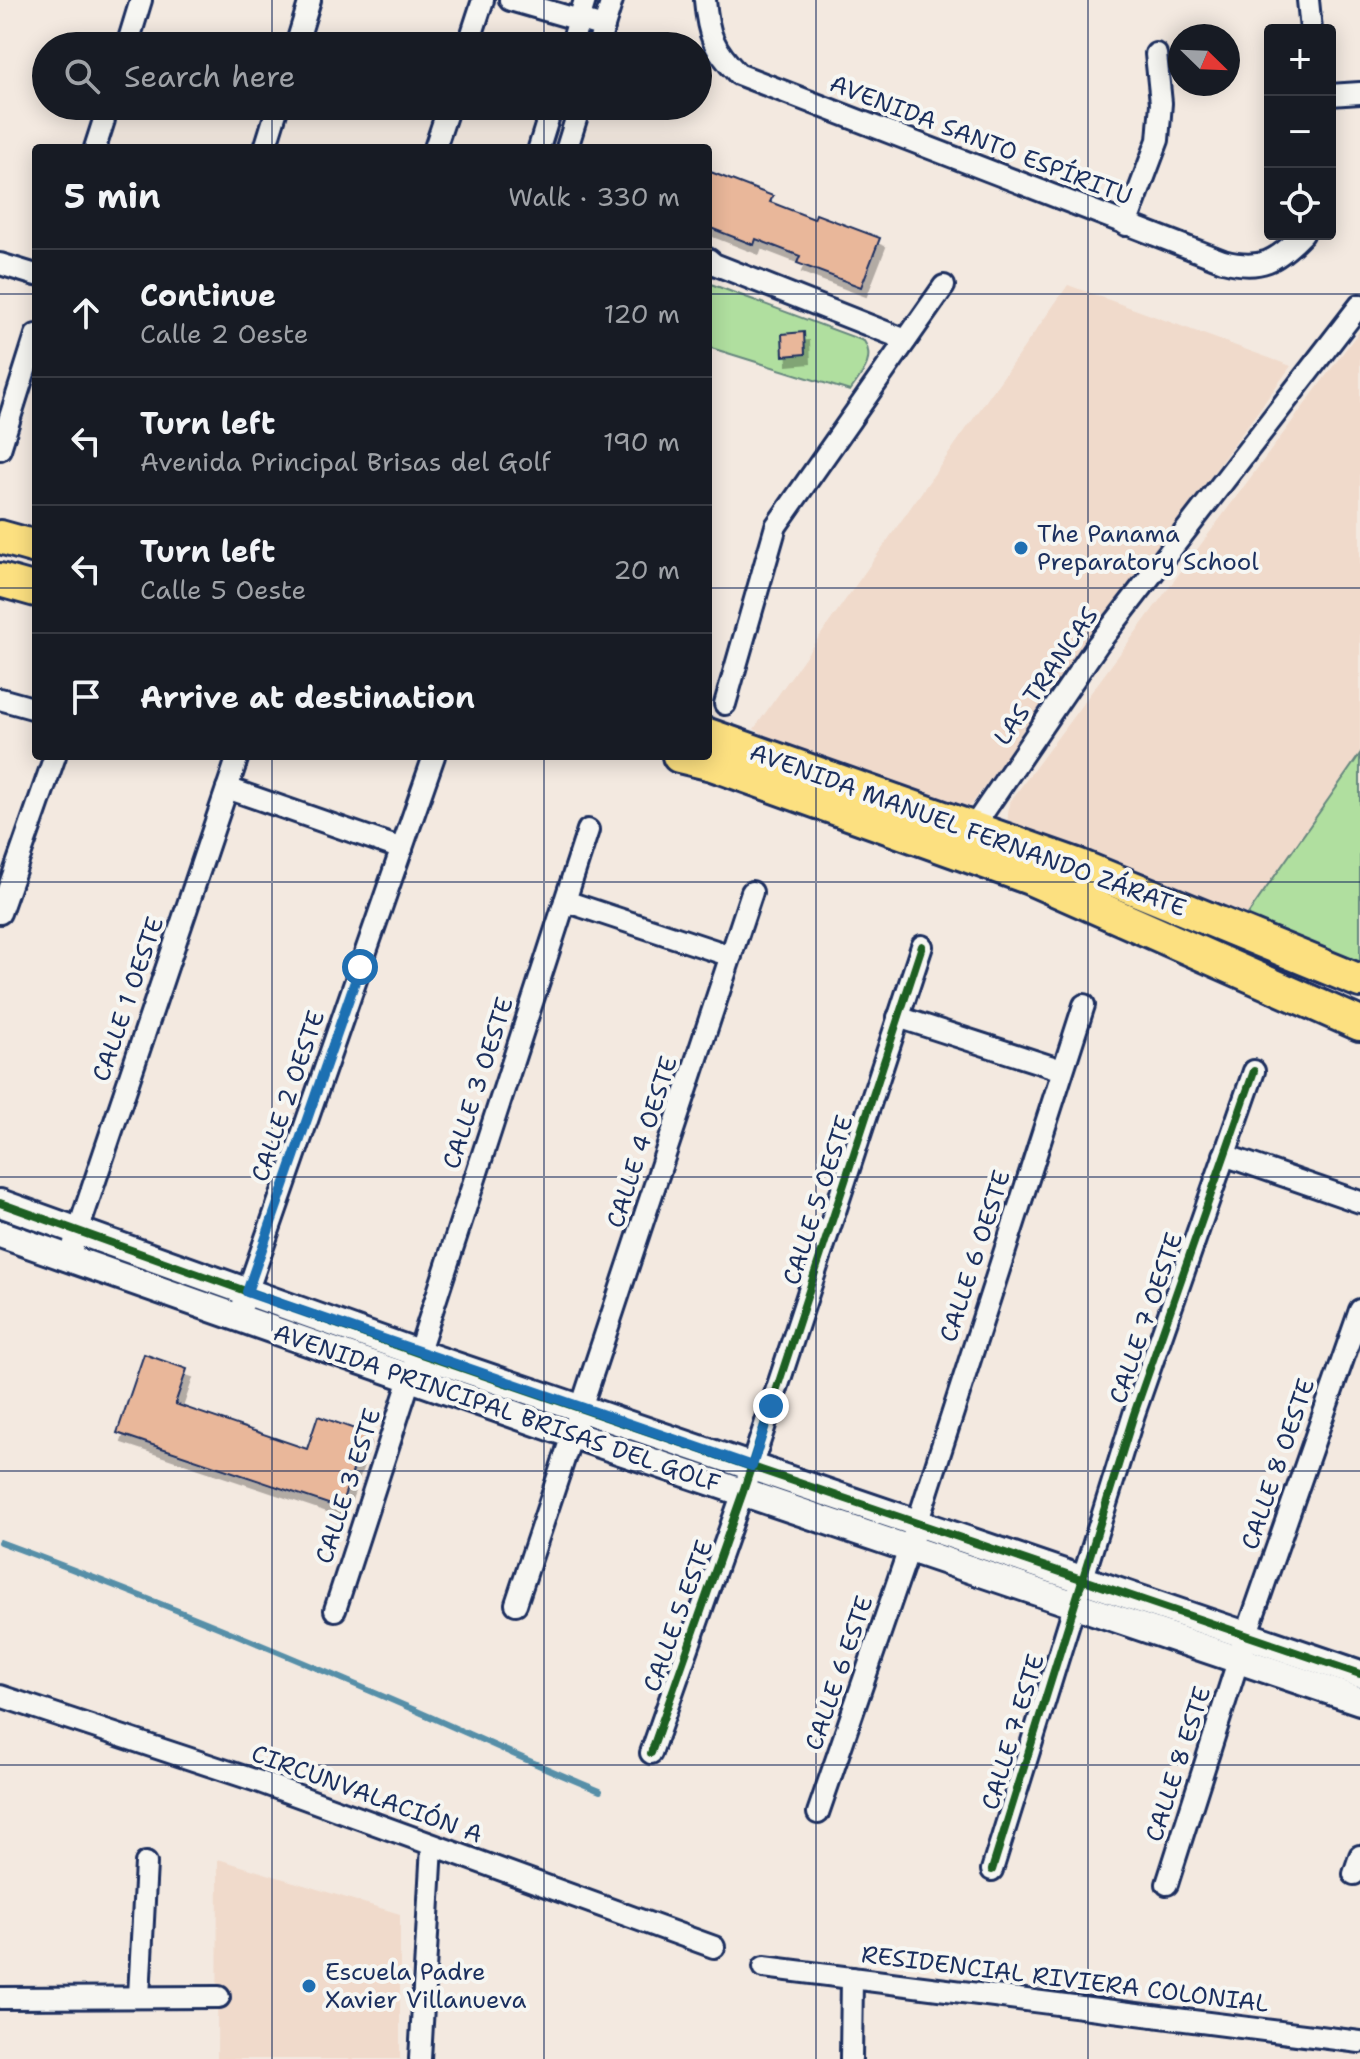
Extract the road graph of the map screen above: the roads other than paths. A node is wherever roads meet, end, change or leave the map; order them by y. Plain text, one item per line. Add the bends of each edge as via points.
1 (141, 0) edge
2 (310, 0) edge
3 (483, 0) edge
4 (510, 0) edge
5 (612, 0) edge
6 (705, 0) edge
7 (1308, 0) edge
8 (582, 10) edge
9 (1310, 24) edge
10 (131, 32) edge
11 (300, 32) edge
12 (473, 32) edge
13 (575, 32) edge
14 (598, 32) edge
15 (602, 32) edge
16 (708, 32) edge
17 (712, 40) edge
18 (1156, 54) dead end
19 (1360, 93) edge
20 (1336, 95) edge
21 (104, 120) dead end
22 (274, 120) edge
23 (444, 120) edge
24 (548, 120) edge
25 (576, 120) edge
26 (96, 144) edge
27 (266, 144) edge
28 (436, 144) edge
29 (540, 144) edge
30 (568, 144) edge
31 (1126, 225) junction
32 (1297, 240) edge
33 (0, 264) edge
34 (712, 264) edge
35 (32, 274) edge
36 (944, 286) dead end
37 (1360, 305) edge
38 (906, 340) junction
39 (32, 348) edge
40 (0, 449) edge
41 (0, 537) edge
42 (32, 546) edge
43 (0, 580) edge
44 (32, 589) edge
45 (0, 699) edge
46 (725, 704) dead end
47 (32, 708) edge
48 (712, 737) edge
49 (54, 760) edge
50 (237, 760) edge
51 (433, 760) edge
52 (696, 760) edge
53 (227, 788) junction
54 (588, 830) dead end
55 (968, 842) junction
56 (402, 849) junction
57 (752, 892) dead end
58 (565, 901) junction
59 (1, 906) edge
60 (922, 946) dead end
61 (731, 956) junction
62 (1360, 981) edge
63 (1084, 1005) dead end
64 (898, 1017) junction
65 (1360, 1024) edge
66 (1062, 1070) junction
67 (1254, 1071) dead end
68 (1224, 1155) junction
69 (1360, 1202) edge
70 (0, 1203) edge
71 (77, 1232) junction
72 (0, 1234) edge
73 (69, 1258) junction
74 (247, 1292) junction
75 (1360, 1310) edge
76 (238, 1318) junction
77 (418, 1353) junction
78 (411, 1379) junction
79 (581, 1408) junction
80 (573, 1435) junction
81 (752, 1466) junction
82 (743, 1492) junction
83 (917, 1524) junction
84 (909, 1549) junction
85 (1081, 1580) junction
86 (516, 1604) dead end
87 (1073, 1606) junction
88 (335, 1610) dead end
89 (1246, 1636) junction
90 (1238, 1661) junction
91 (1360, 1674) edge
92 (0, 1696) edge
93 (1360, 1701) edge
94 (651, 1753) dead end
95 (818, 1813) dead end
96 (432, 1846) junction
97 (146, 1863) dead end
98 (992, 1870) dead end
99 (1167, 1884) dead end
100 (714, 1947) dead end
101 (764, 1967) dead end
102 (852, 1978) junction
103 (139, 1996) junction
104 (219, 1997) dead end
105 (0, 1998) edge
106 (1360, 2042) edge
107 (420, 2059) edge
108 (851, 2059) edge

1 - 10 street
2 - 11 street
3 - 12 street
4 - 8 street
5 - 15 street
6 - 16 street, AVENIDA SANTO ESPÍRITU
7 - 9 street
8 - 13 street
8 - 14 street
17 - 31 street, AVENIDA SANTO ESPÍRITU via 738,74
18 - 31 street via 1158,140
19 - 20 street
21 - 26 street
22 - 27 street
23 - 28 street
24 - 29 street
25 - 30 street
31 - 32 street, AVENIDA SANTO ESPÍRITU via 1245,266 1264,263
33 - 35 street
34 - 38 street
36 - 38 street
37 - 55 street, LAS TRANCAS via 1098,644
38 - 46 street via 776,526
39 - 40 street
41 - 42 main road
43 - 44 main road
45 - 47 street
48 - 55 main road, AVENIDA MANUEL FERNANDO ZÁRATE
49 - 59 street
50 - 53 street, CALLE 1 OESTE
51 - 56 street, CALLE 2 OESTE
52 - 55 main road, AVENIDA MANUEL FERNANDO ZÁRATE
53 - 56 street
53 - 71 street, CALLE 1 OESTE
54 - 58 street, CALLE 3 OESTE
55 - 62 main road, AVENIDA MANUEL FERNANDO ZÁRATE via 1077,865
55 - 65 main road, AVENIDA MANUEL FERNANDO ZÁRATE via 1030,878
56 - 74 street, CALLE 2 OESTE
57 - 61 street, CALLE 4 OESTE
58 - 61 street
58 - 77 street, CALLE 3 OESTE
60 - 64 street, CALLE 5 OESTE
61 - 79 street, CALLE 4 OESTE
63 - 66 street, CALLE 6 OESTE
64 - 66 street
64 - 81 street, CALLE 5 OESTE
66 - 83 street, CALLE 6 OESTE
67 - 68 street, CALLE 7 OESTE
68 - 69 street
68 - 85 street, CALLE 7 OESTE
70 - 71 street, AVENIDA PRINCIPAL BRISAS DEL GOLF
71 - 73 street, CALLE 1 OESTE
71 - 74 street, AVENIDA PRINCIPAL BRISAS DEL GOLF
72 - 73 street, AVENIDA PRINCIPAL BRISAS DEL GOLF
73 - 76 street, AVENIDA PRINCIPAL BRISAS DEL GOLF
74 - 76 street, CALLE 2 OESTE
74 - 77 street, AVENIDA PRINCIPAL BRISAS DEL GOLF
75 - 89 street, CALLE 8 OESTE
76 - 78 street, AVENIDA PRINCIPAL BRISAS DEL GOLF
77 - 78 street, CALLE 3 OESTE
77 - 79 street, AVENIDA PRINCIPAL BRISAS DEL GOLF
78 - 80 street, AVENIDA PRINCIPAL BRISAS DEL GOLF
78 - 88 street, CALLE 3 ESTE
79 - 80 street, CALLE 4 OESTE
79 - 81 street, AVENIDA PRINCIPAL BRISAS DEL GOLF
80 - 82 street, AVENIDA PRINCIPAL BRISAS DEL GOLF
80 - 86 street, CALLE 4 OESTE
81 - 82 street, CALLE 5 OESTE
81 - 83 street, AVENIDA PRINCIPAL BRISAS DEL GOLF
82 - 84 street, AVENIDA PRINCIPAL BRISAS DEL GOLF
82 - 94 street, CALLE 5 ESTE
83 - 84 street, CALLE 6 OESTE
83 - 85 street, AVENIDA PRINCIPAL BRISAS DEL GOLF
84 - 87 street, AVENIDA PRINCIPAL BRISAS DEL GOLF
84 - 95 street, CALLE 6 ESTE
85 - 87 street, CALLE 7 OESTE
85 - 89 street, AVENIDA PRINCIPAL BRISAS DEL GOLF
87 - 90 street, AVENIDA PRINCIPAL BRISAS DEL GOLF
87 - 98 street, CALLE 7 ESTE
89 - 90 street, CALLE 8 OESTE
89 - 91 street, AVENIDA PRINCIPAL BRISAS DEL GOLF
90 - 93 street, AVENIDA PRINCIPAL BRISAS DEL GOLF
90 - 99 street, CALLE 8 ESTE
92 - 96 street, CIRCUNVALACIÓN A via 260,1782
96 - 100 street, CIRCUNVALACIÓN A
96 - 107 street
97 - 103 street
101 - 102 street, RESIDENCIAL RIVIERA COLONIAL
102 - 106 street, RESIDENCIAL RIVIERA COLONIAL
102 - 108 street
103 - 104 street
103 - 105 street

